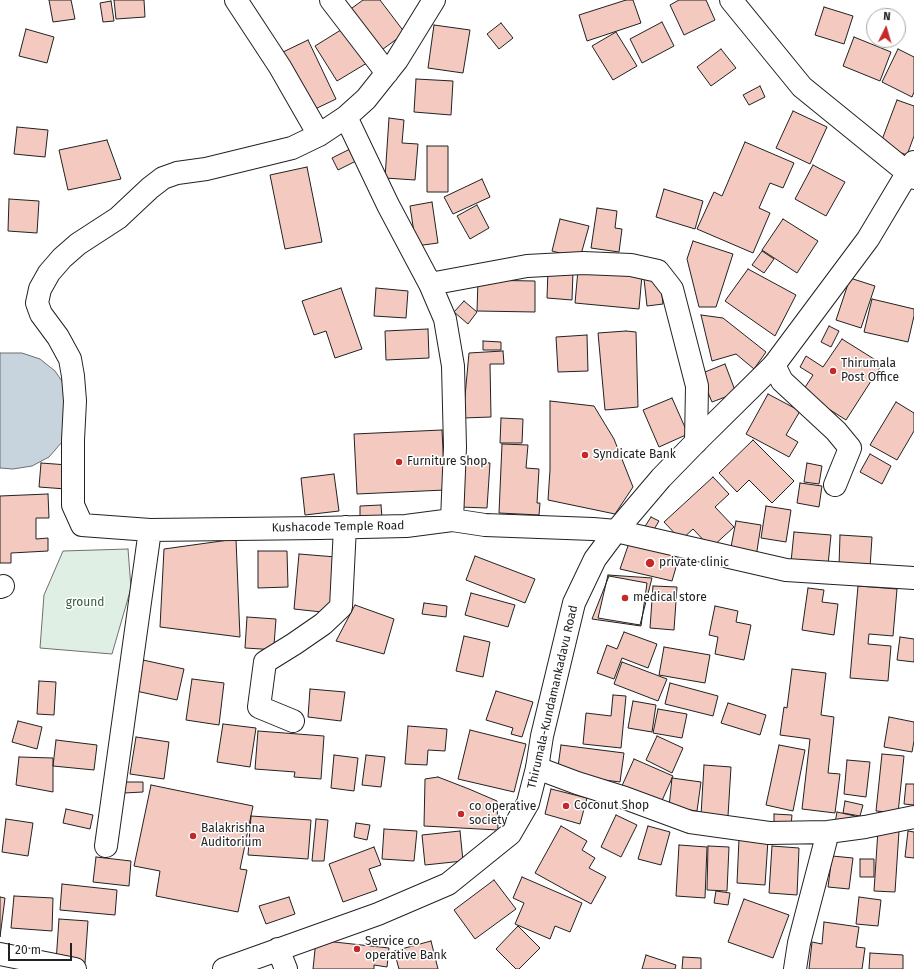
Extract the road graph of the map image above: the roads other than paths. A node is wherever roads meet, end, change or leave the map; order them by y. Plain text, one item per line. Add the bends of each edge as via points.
1 (236, 0) edge
2 (331, 0) edge
3 (434, 0) edge
4 (731, 0) edge
5 (387, 73) junction
6 (346, 117) junction
7 (319, 135) junction
8 (912, 171) edge
9 (430, 284) junction
10 (774, 365) junction
11 (696, 442) junction
12 (835, 485) dead end
13 (452, 520) junction
14 (345, 527) junction
15 (150, 530) junction
16 (616, 531) junction
17 (914, 578) edge
18 (293, 721) dead end
19 (537, 768) junction
20 (914, 817) edge
21 (828, 832) junction
22 (106, 846) dead end
23 (0, 954) edge
24 (282, 959) edge
25 (75, 969) edge
26 (224, 969) edge
27 (795, 969) edge

1 - 7 street via 280,66
2 - 5 street
3 - 5 street
4 - 8 street via 802,87
5 - 6 street via 366,99
6 - 7 street
6 - 9 street via 388,205
7 - 15 street, Kushacode Temple Road via 292,148 163,178 118,218 78,244 62,258 40,289 37,303 70,360 73,376 76,401 73,505 82,526
8 - 10 street, Thirumala-Kundamankadavu Road via 868,239
9 - 11 street via 527,266 583,263 631,265 658,271 672,289 697,386
9 - 13 street via 445,319 453,366
10 - 11 street, Thirumala-Kundamankadavu Road
10 - 12 street via 782,381 836,431 850,448
11 - 16 street, Thirumala-Kundamankadavu Road
13 - 14 street, Kushacode Temple Road via 406,526
13 - 16 street, Kushacode Temple Road via 485,525
14 - 15 street, Kushacode Temple Road
14 - 18 street via 341,607 323,624 265,662 259,707
15 - 22 street
16 - 17 street, Kushacode Temple Road via 786,570
16 - 19 street, Thirumala-Kundamankadavu Road via 595,559 574,603 542,736
19 - 21 street via 690,822 769,833
19 - 24 street, Thirumala-Kundamankadavu Road via 528,803 510,834 448,884
20 - 21 street via 865,828
21 - 27 street via 799,943
23 - 25 street
24 - 26 street, Thirumala-Kundamankadavu Road

